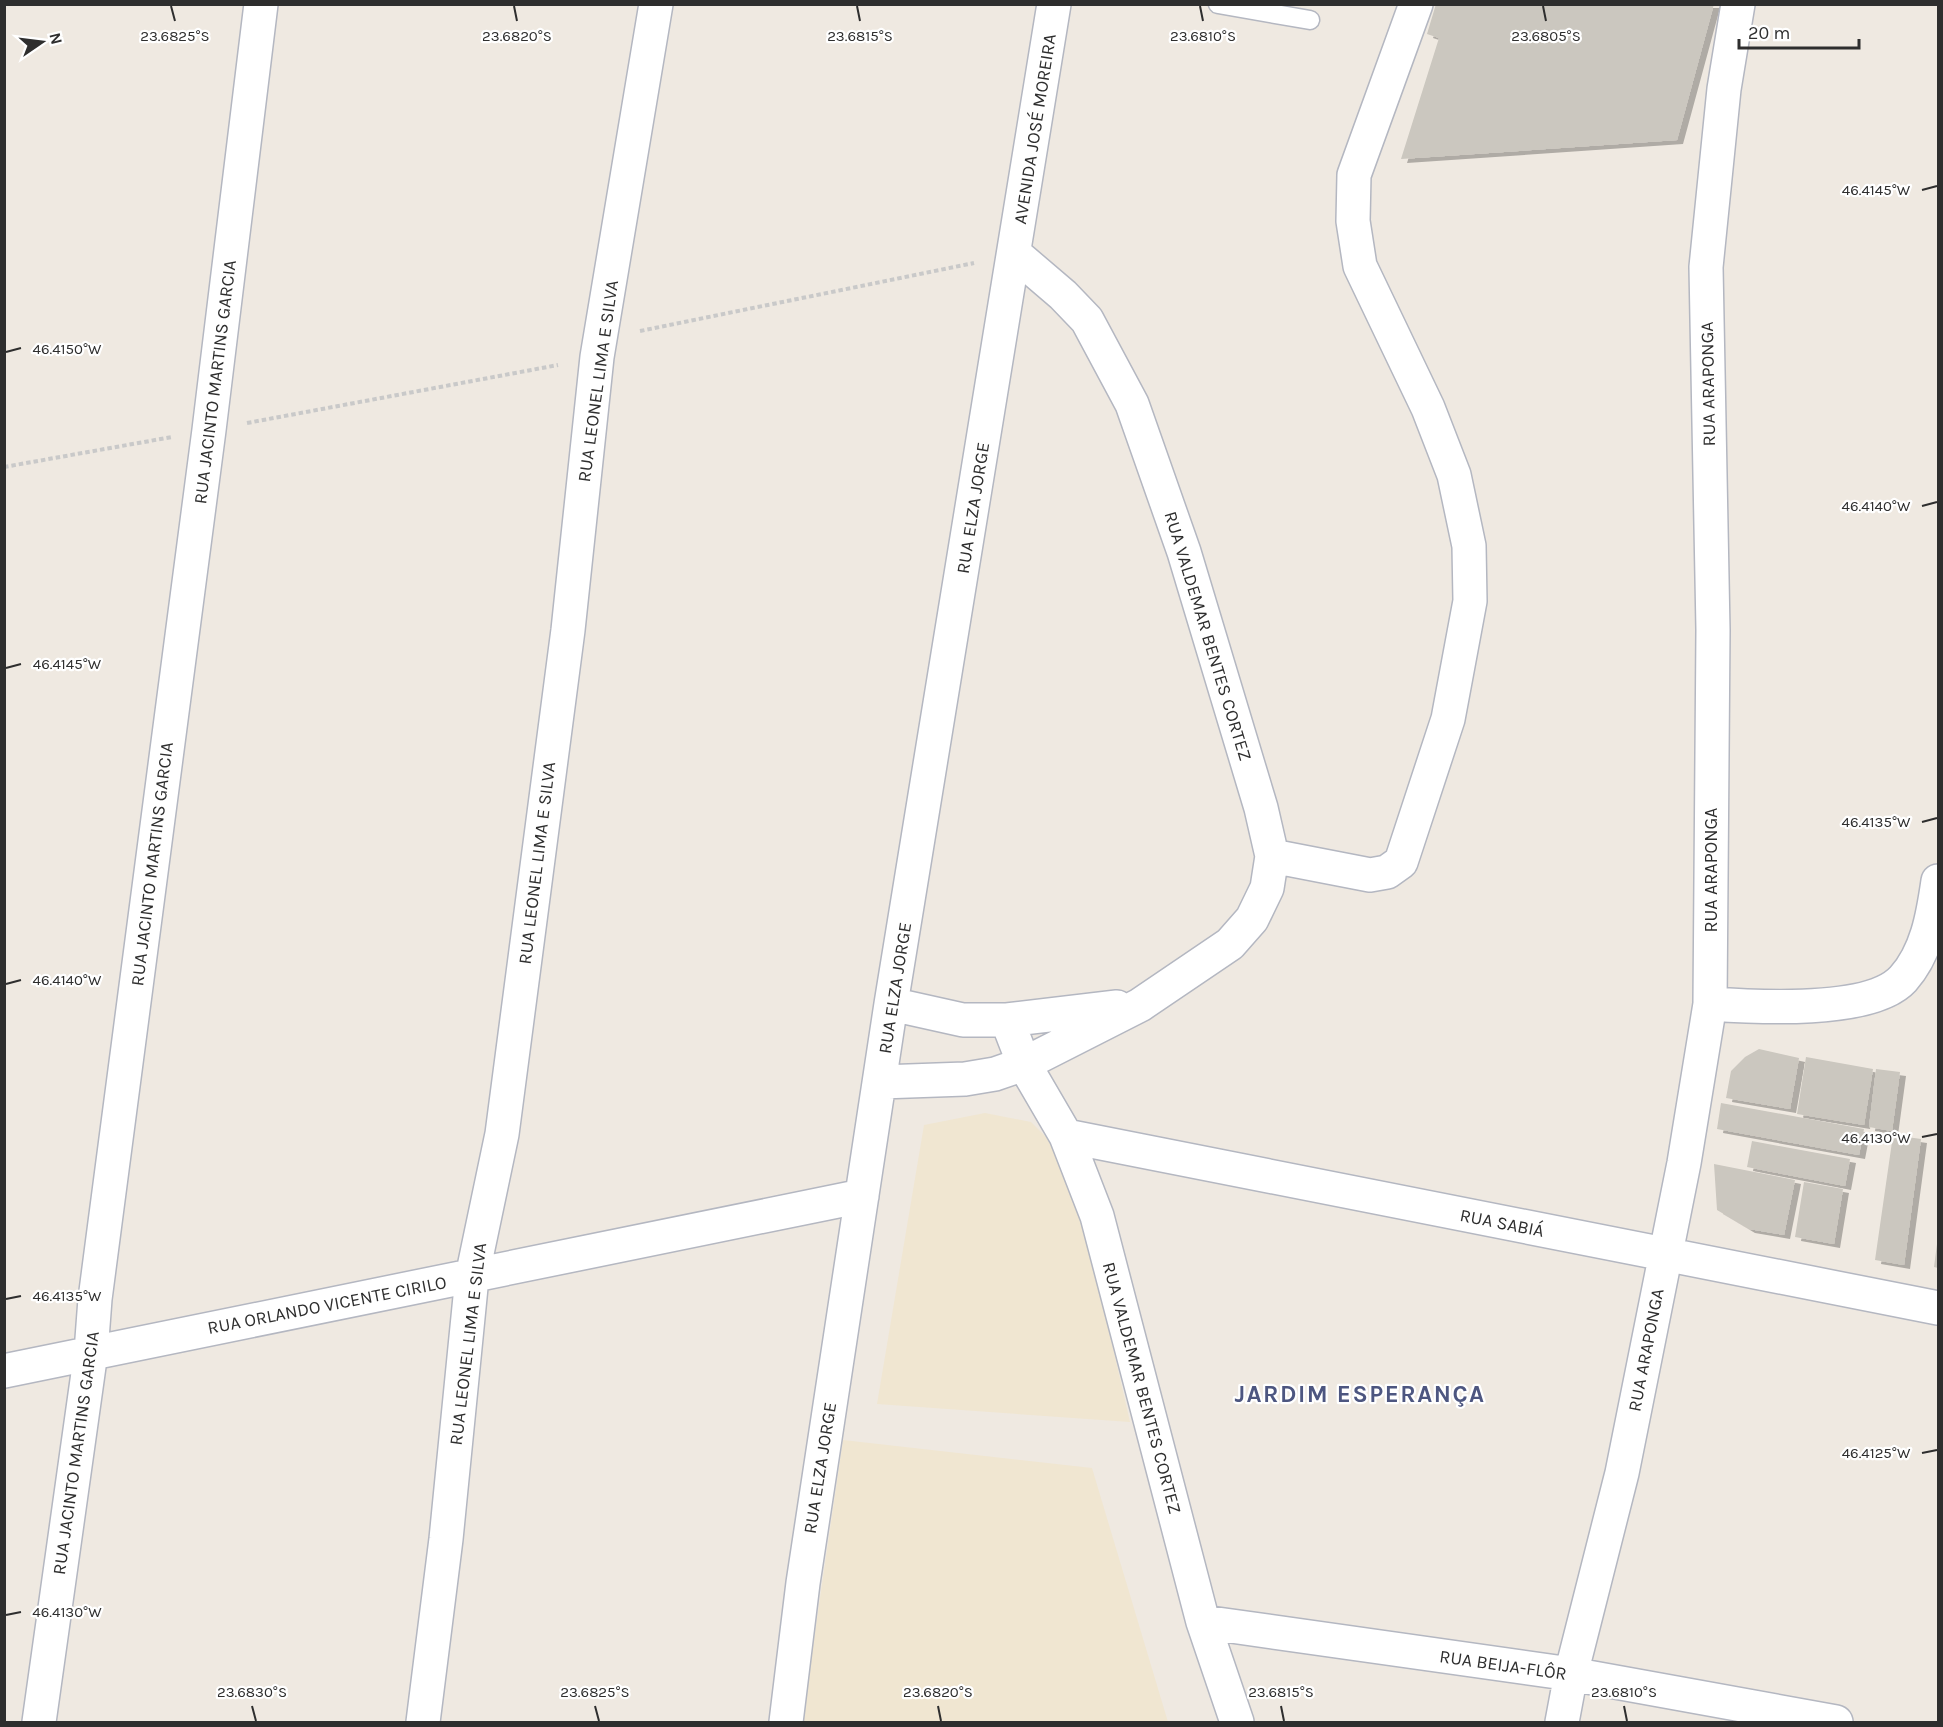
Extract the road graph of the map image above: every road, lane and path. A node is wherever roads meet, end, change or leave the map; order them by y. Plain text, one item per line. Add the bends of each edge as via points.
1 (261, 4) edge
2 (656, 4) edge
3 (1054, 4) edge
4 (1218, 4) edge
5 (1416, 4) edge
6 (1738, 4) edge
7 (1310, 20) dead end
8 (1015, 254) junction
9 (599, 348) junction
10 (209, 430) junction
11 (4, 467) edge
12 (1272, 856) junction
13 (1938, 881) edge
14 (891, 1004) junction
15 (1710, 1004) junction
16 (1140, 1005) junction
17 (1007, 1020) junction
18 (1024, 1064) junction
19 (881, 1082) junction
20 (1066, 1136) junction
21 (862, 1196) junction
22 (1666, 1256) junction
23 (472, 1277) junction
24 (1938, 1308) edge
25 (91, 1352) junction
26 (4, 1371) edge
27 (1203, 1622) junction
28 (1571, 1674) junction
29 (39, 1722) edge
30 (423, 1722) edge
31 (786, 1722) edge
32 (1237, 1722) edge
33 (1562, 1722) edge
34 (1836, 1722) edge

1 - 10 street, RUA JACINTO MARTINS GARCIA
2 - 9 street, RUA LEONEL LIMA E SILVA
3 - 8 street, AVENIDA JOSÉ MOREIRA
4 - 7 lane
5 - 12 street via 1354,175 1353,221 1360,266 1428,408 1454,475 1469,546 1470,601 1448,719 1401,862 1387,872 1370,875
6 - 15 street, RUA ARAPONGA via 1724,88 1706,267 1713,630
8 - 9 path
8 - 12 street, RUA VALDEMAR BENTES CORTEZ via 1087,320 1132,404 1184,552
8 - 14 street, RUA ELZA JORGE
9 - 10 path
9 - 23 street, RUA LEONEL LIMA E SILVA via 568,630 502,1134
10 - 11 path
10 - 25 street, RUA JACINTO MARTINS GARCIA
12 - 16 street, RUA VALDEMAR BENTES CORTEZ via 1267,888 1252,919 1207,960
13 - 15 street via 1933,917 1919,957 1901,980 1882,993 1773,1009
14 - 17 street, RUA VALDEMAR BENTES CORTEZ via 963,1020
14 - 19 street, RUA ELZA JORGE
15 - 22 street, RUA ARAPONGA
16 - 17 street, RUA VALDEMAR BENTES CORTEZ
16 - 18 street, RUA VALDEMAR BENTES CORTEZ
17 - 18 street, RUA VALDEMAR BENTES CORTEZ
18 - 19 street, RUA VALDEMAR BENTES CORTEZ via 996,1074 965,1078
18 - 20 street, RUA VALDEMAR BENTES CORTEZ
19 - 21 street, RUA ELZA JORGE
20 - 22 street, RUA SABIÁ
20 - 27 street, RUA VALDEMAR BENTES CORTEZ via 1097,1216
21 - 23 street, RUA ORLANDO VICENTE CIRILO
21 - 31 street, RUA ELZA JORGE via 803,1583
22 - 24 street, RUA SABIÁ
22 - 28 street, RUA ARAPONGA via 1622,1473
23 - 25 street, RUA ORLANDO VICENTE CIRILO
23 - 30 street, RUA LEONEL LIMA E SILVA
25 - 26 street, RUA ORLANDO VICENTE CIRILO
25 - 29 street, RUA JACINTO MARTINS GARCIA
27 - 28 street, RUA BEIJA-FLÔR
27 - 32 street, RUA VALDEMAR BENTES CORTEZ
28 - 33 street, RUA ARAPONGA
28 - 34 street, RUA BEIJA-FLÔR

